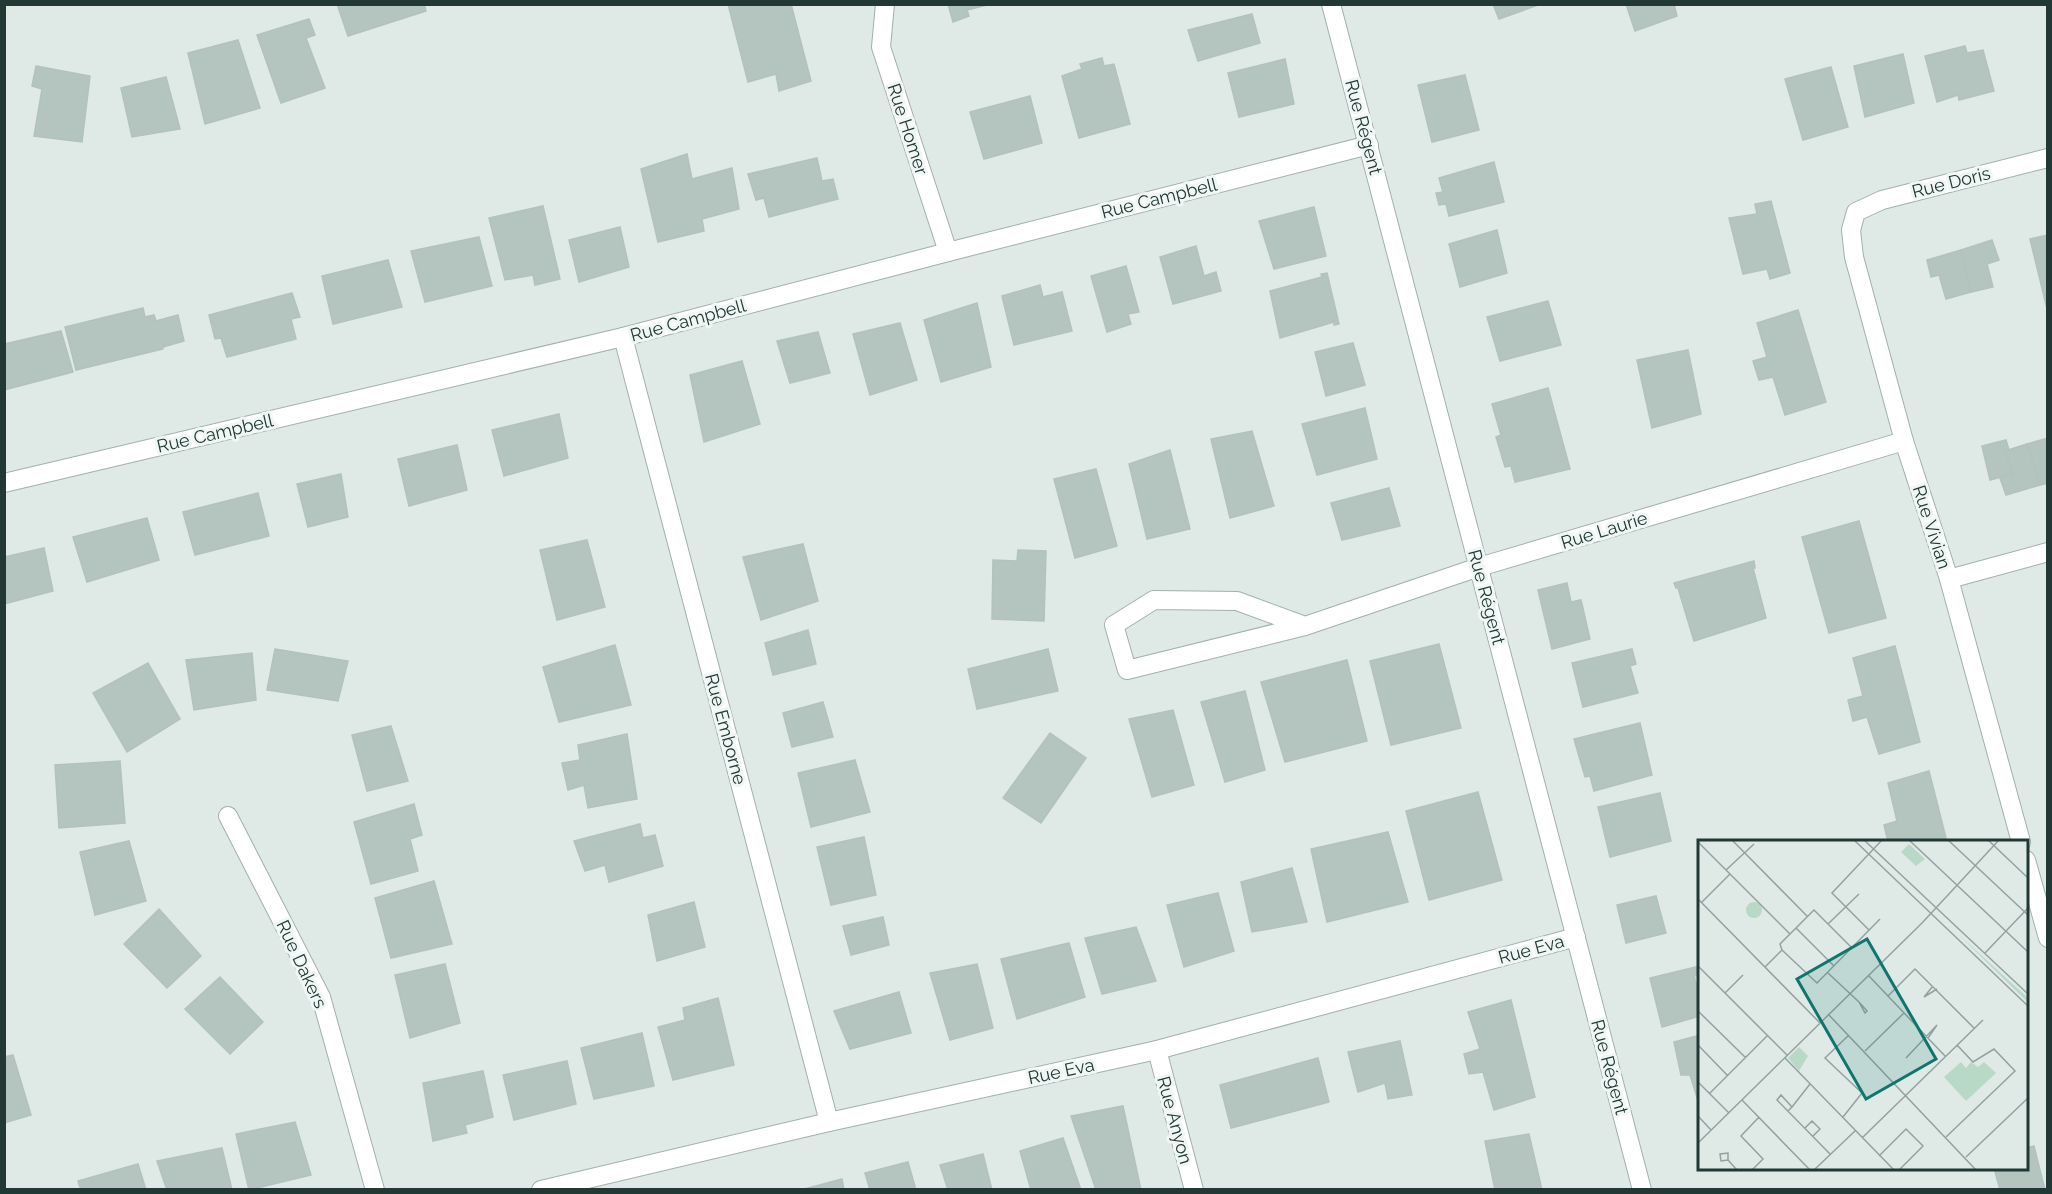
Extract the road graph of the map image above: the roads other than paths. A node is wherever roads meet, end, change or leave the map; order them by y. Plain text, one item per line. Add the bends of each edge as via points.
1 (885, 4) edge
2 (1331, 4) edge
3 (1369, 146) junction
4 (2048, 158) edge
5 (1856, 212) joint
6 (948, 252) junction
7 (623, 337) junction
8 (1904, 441) junction
9 (4, 483) edge
10 (2048, 552) edge
11 (1479, 567) junction
12 (1949, 579) junction
13 (1305, 626) junction
14 (228, 816) dead end
15 (2020, 840) edge
16 (2028, 867) edge
17 (2047, 935) edge
18 (1576, 937) junction
19 (1156, 1050) junction
20 (829, 1122) junction
21 (375, 1190) edge
22 (541, 1190) edge
23 (1194, 1190) edge
24 (1642, 1190) edge

1 - 6 street, Rue Homer via 880,46
2 - 3 street, Rue Régent
3 - 6 street, Rue Campbell
3 - 11 street, Rue Régent
4 - 5 street, Rue Doris via 1912,191
5 - 8 street, Rue Vivian via 1851,230 1854,257
6 - 7 street, Rue Campbell
7 - 9 street, Rue Campbell
7 - 20 street, Rue Emborne
8 - 11 street, Rue Laurie
8 - 12 street, Rue Vivian
10 - 12 street
11 - 13 street, Rue Laurie
11 - 18 street, Rue Régent
12 - 15 street, Rue Vivian
13 - 13 street, Rue Laurie via 1127,670 1114,625 1154,600 1238,601
14 - 21 street, Rue Dakers via 321,997
16 - 17 street
18 - 19 street, Rue Eva
18 - 24 street, Rue Régent
19 - 20 street, Rue Eva
19 - 23 street, Rue Anyon
20 - 22 street, Rue Eva

